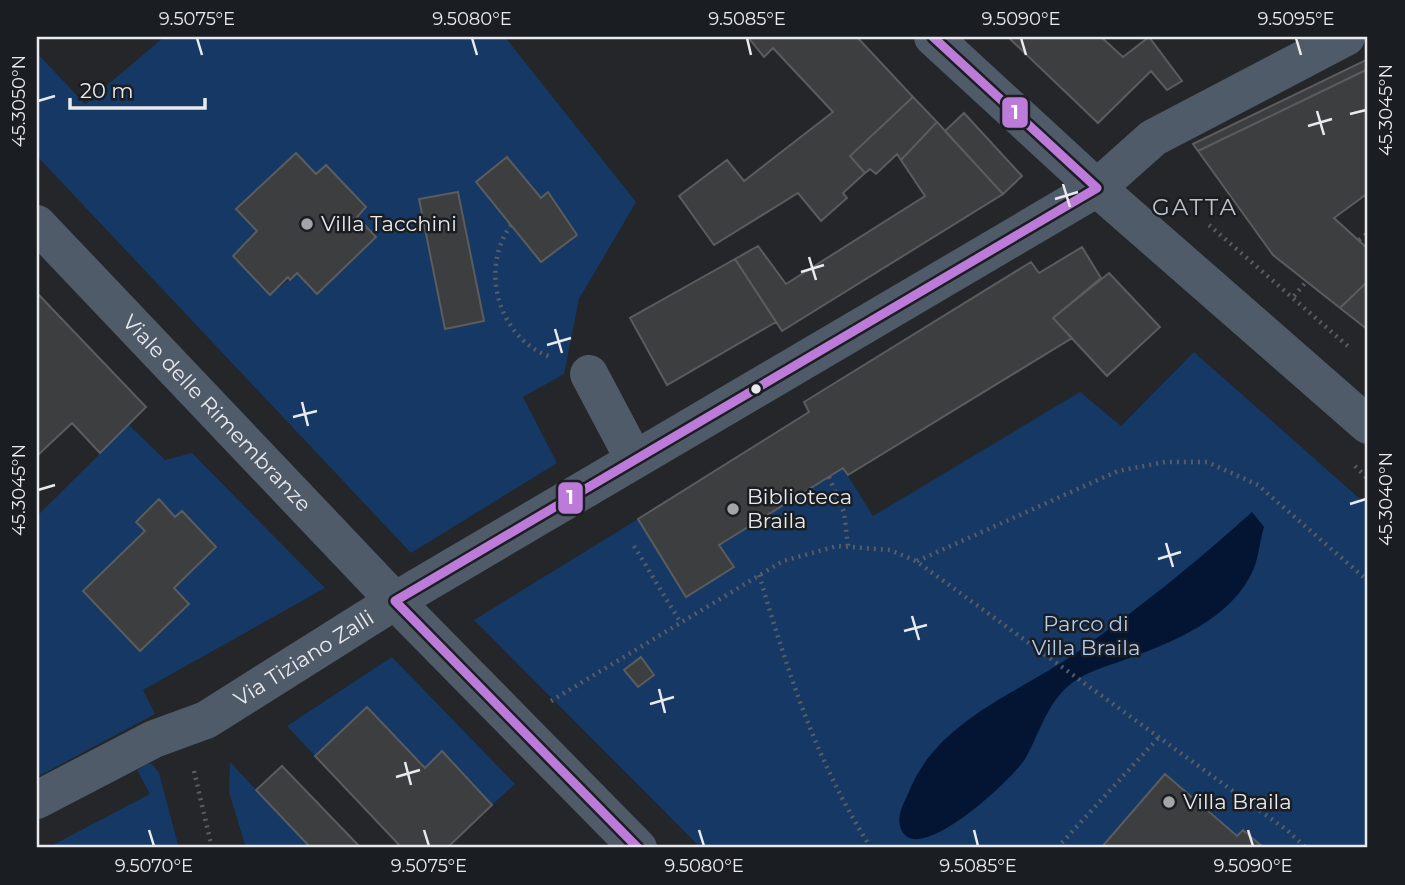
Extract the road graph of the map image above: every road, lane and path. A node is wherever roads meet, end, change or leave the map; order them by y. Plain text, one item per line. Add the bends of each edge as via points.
1 (933, 37) edge
2 (1346, 37) edge
3 (1097, 188) junction
4 (511, 225) dead end
5 (1368, 233) edge
6 (41, 238) edge
7 (1359, 240) dead end
8 (1306, 282) dead end
9 (1278, 283) dead end
10 (1294, 296) junction
11 (1359, 356) dead end
12 (589, 374) joint
13 (1368, 425) edge
14 (634, 459) junction
15 (829, 477) dead end
16 (634, 546) dead end
17 (848, 546) junction
18 (916, 561) junction
19 (759, 575) junction
20 (1368, 581) edge
21 (396, 601) junction
22 (681, 623) junction
23 (206, 720) junction
24 (515, 724) junction
25 (1158, 737) junction
26 (37, 800) edge
27 (212, 848) edge
28 (638, 848) edge
29 (871, 848) edge
30 (1057, 848) edge
31 (1306, 848) edge

1 - 3 street
2 - 3 street, Via Tiziano Zalli via 1153,138
3 - 13 street
3 - 14 street, Via Tiziano Zalli
4 - 12 path via 495,258 495,287 503,308 530,346 573,362
5 - 7 path
6 - 21 street, Viale delle Rimembranze
8 - 10 path
9 - 10 path
10 - 11 path
12 - 14 street
14 - 21 street, Via Tiziano Zalli
15 - 17 path via 844,512
16 - 22 path
17 - 18 path via 890,551
17 - 19 path via 806,553
18 - 20 path via 1118,471 1165,461 1206,462 1258,485
18 - 25 path
19 - 22 path
19 - 29 path via 797,699 830,778
21 - 23 street, Via Tiziano Zalli
21 - 24 street, Viale delle Rimembranze
22 - 24 path
23 - 26 street, Via Tiziano Zalli via 154,739
23 - 27 path via 192,754
24 - 28 street, Viale delle Rimembranze
25 - 30 path
25 - 31 path

